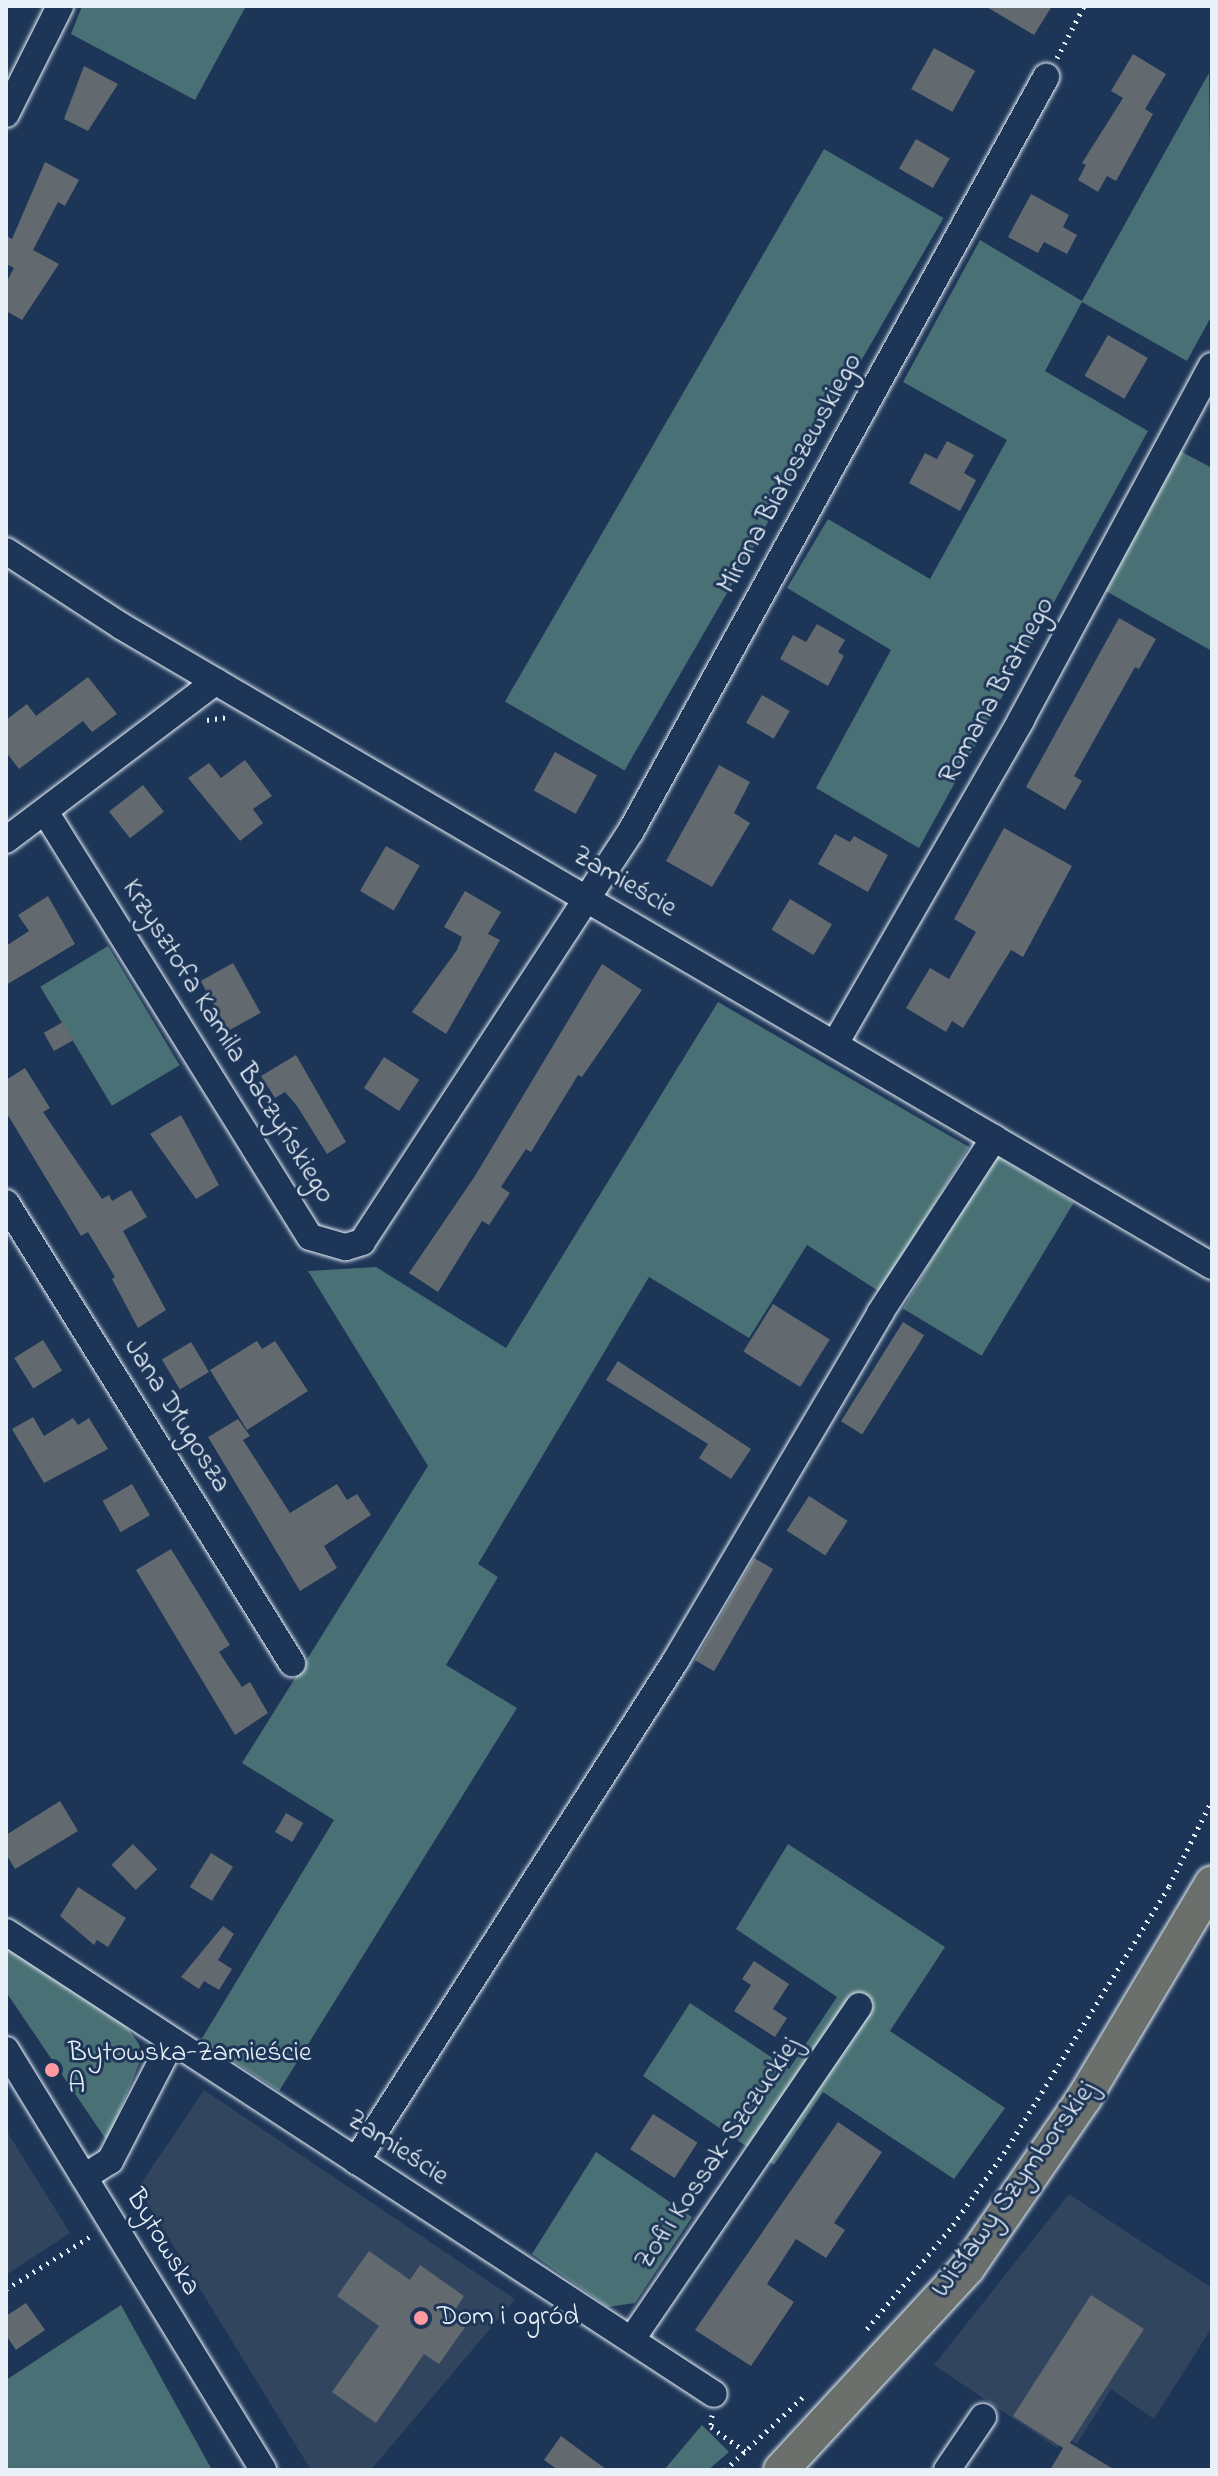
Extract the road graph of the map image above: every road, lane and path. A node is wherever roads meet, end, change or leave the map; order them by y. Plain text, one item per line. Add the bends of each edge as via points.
1 (60, 6) edge
2 (1084, 6) edge
3 (1046, 77) joint
4 (6, 114) edge
5 (1212, 366) edge
6 (6, 551) edge
7 (216, 681) junction
8 (243, 697) junction
9 (192, 720) dead end
10 (46, 813) junction
11 (6, 840) edge
12 (584, 897) junction
13 (835, 1044) junction
14 (994, 1138) junction
15 (6, 1203) edge
16 (1212, 1266) edge
17 (292, 1663) dead end
18 (1212, 1800) edge
19 (1212, 1883) edge
20 (6, 1932) edge
21 (859, 2006) dead end
22 (171, 2043) junction
23 (6, 2050) edge
24 (356, 2161) junction
25 (84, 2177) junction
26 (95, 2233) dead end
27 (6, 2289) edge
28 (862, 2335) dead end
29 (632, 2339) junction
30 (813, 2388) dead end
31 (714, 2394) joint
32 (983, 2417) dead end
33 (746, 2452) junction
34 (263, 2470) edge
35 (725, 2470) edge
36 (781, 2470) edge
37 (947, 2470) edge

1 - 4 street
2 - 3 path
3 - 12 street, Mirona Białoszewskiego via 631,831
5 - 13 street, Romana Bratnego via 1021,720
6 - 7 street, Zamieście
7 - 8 street, Zamieście
7 - 10 street
8 - 9 path via 226,719
8 - 12 street, Zamieście
10 - 11 street
10 - 12 street, Krzysztofa Kamila Baczyńskiego via 310,1237 327,1245 362,1242 374,1228
12 - 13 street, Zamieście
13 - 14 street, Zamieście
14 - 16 street, Zamieście
14 - 24 street via 880,1313 676,1660
15 - 17 street, Jana Długosza
18 - 28 path via 1169,1886 1016,2135 953,2225
19 - 36 main road, Wisławy Szymborskiej via 1084,2098 968,2267
20 - 22 street, Zamieście
21 - 29 street, Zofii Kossak-Szczuckiej
22 - 24 street, Zamieście
22 - 25 street via 110,2161
23 - 25 street, Bytowska
24 - 29 street, Zamieście
25 - 34 street, Bytowska
26 - 27 path
29 - 31 street, Zamieście
30 - 33 path
31 - 33 path via 711,2427
32 - 37 street
33 - 35 path

